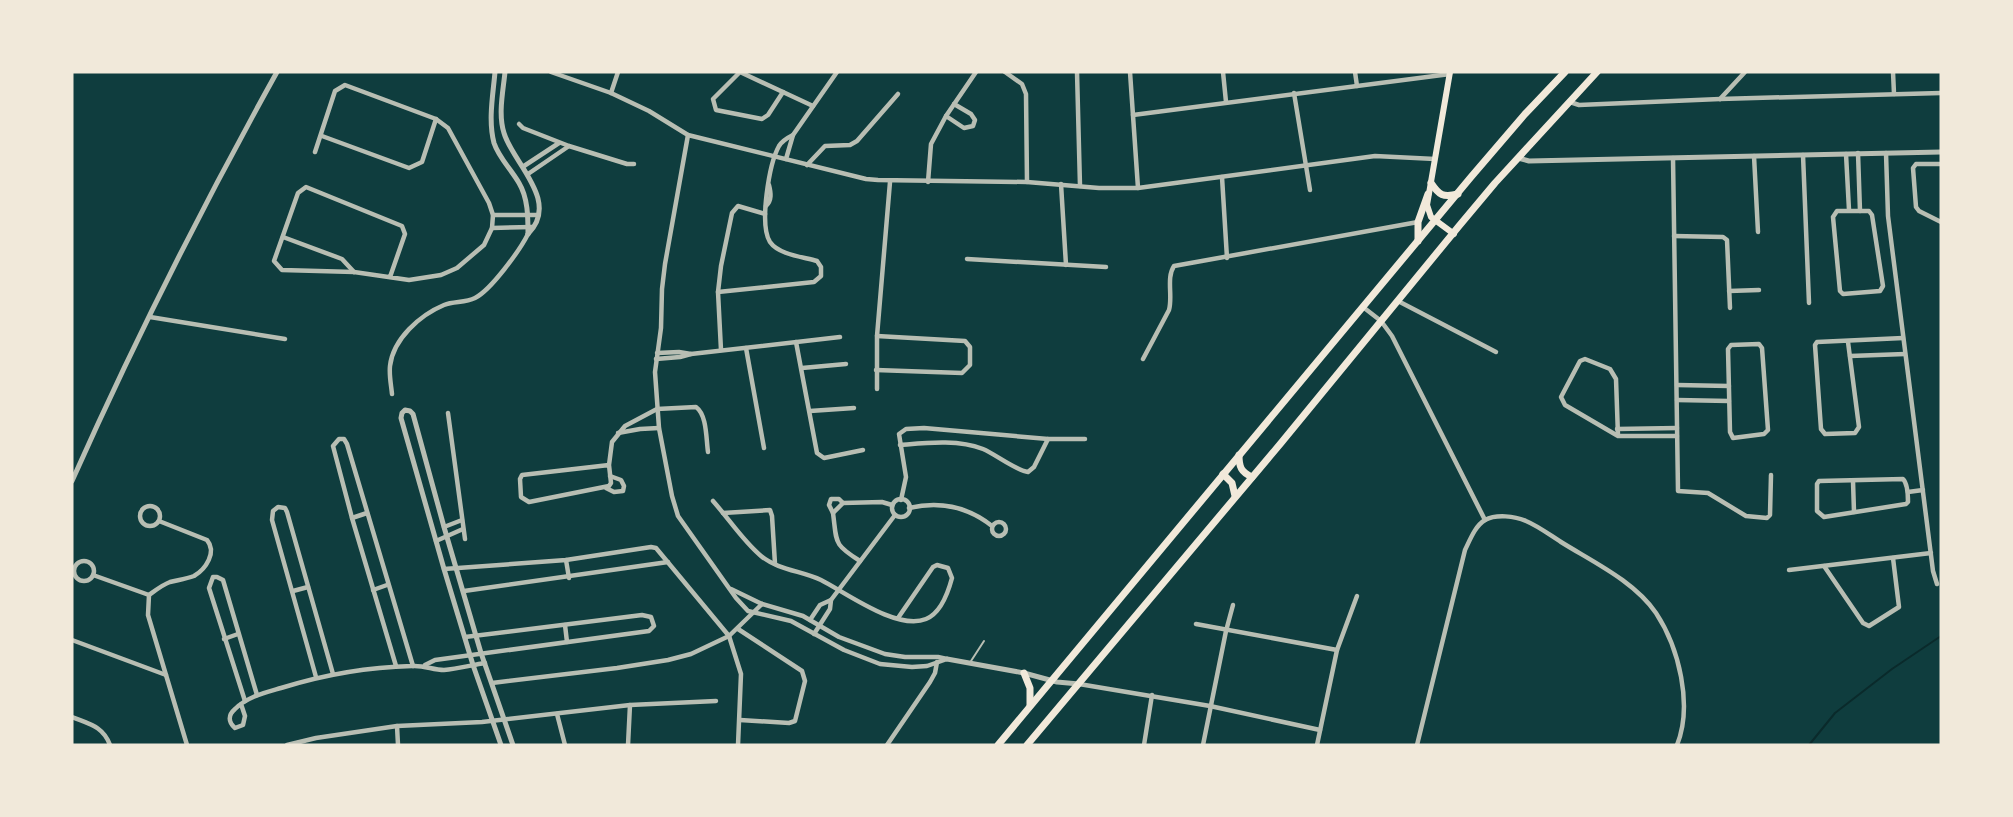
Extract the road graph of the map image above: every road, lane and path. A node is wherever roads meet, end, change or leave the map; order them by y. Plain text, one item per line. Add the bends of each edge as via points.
1 (277, 72) edge
2 (495, 72) edge
3 (505, 72) edge
4 (551, 72) edge
5 (618, 72) edge
6 (740, 72) edge
7 (837, 72) edge
8 (976, 72) edge
9 (1005, 72) edge
10 (1077, 72) edge
11 (1130, 72) edge
12 (1223, 72) edge
13 (1355, 72) edge
14 (1565, 72) edge
15 (1597, 72) edge
16 (1744, 72) edge
17 (1893, 72) edge
18 (1450, 73) edge
19 (1356, 86) junction
20 (783, 92) junction
21 (611, 93) junction
22 (1294, 93) junction
23 (1941, 93) edge
24 (898, 94) dead end
25 (1894, 94) junction
26 (1720, 99) junction
27 (1226, 102) junction
28 (1570, 102) junction
29 (954, 104) junction
30 (813, 106) junction
31 (1133, 115) junction
32 (946, 116) junction
33 (436, 119) junction
34 (519, 124) dead end
35 (688, 135) junction
36 (793, 135) junction
37 (322, 136) junction
38 (559, 143) junction
39 (569, 146) junction
40 (315, 152) dead end
41 (1931, 152) junction
42 (1941, 152) edge
43 (1858, 153) junction
44 (1886, 153) junction
45 (1846, 154) junction
46 (1803, 155) junction
47 (1754, 156) junction
48 (775, 157) junction
49 (1518, 158) junction
50 (1673, 158) junction
51 (786, 159) junction
52 (1435, 159) junction
53 (634, 164) dead end
54 (1306, 164) junction
55 (1931, 164) junction
56 (1941, 164) edge
57 (807, 165) junction
58 (524, 166) junction
59 (528, 174) junction
60 (1222, 177) junction
61 (890, 182) junction
62 (928, 182) junction
63 (1027, 182) junction
64 (1431, 183) junction
65 (1061, 184) junction
66 (1080, 186) junction
67 (1138, 188) junction
68 (1310, 190) dead end
69 (1428, 194) junction
70 (1458, 194) junction
71 (1849, 210) junction
72 (1860, 211) junction
73 (765, 214) junction
74 (493, 215) junction
75 (528, 215) junction
76 (538, 215) junction
77 (1435, 220) junction
78 (1418, 222) junction
79 (1941, 222) edge
80 (528, 227) junction
81 (535, 227) junction
82 (492, 228) junction
83 (1758, 232) dead end
84 (528, 234) junction
85 (1454, 234) junction
86 (1674, 236) junction
87 (283, 237) junction
88 (1418, 241) junction
89 (1227, 258) junction
90 (968, 259) dead end
91 (1066, 265) junction
92 (1106, 267) dead end
93 (354, 272) junction
94 (390, 277) junction
95 (1759, 290) dead end
96 (1729, 291) junction
97 (718, 292) junction
98 (1398, 301) junction
99 (1809, 303) dead end
100 (1363, 307) junction
101 (1730, 308) dead end
102 (150, 316) junction
103 (1381, 321) junction
104 (877, 336) junction
105 (840, 337) dead end
106 (1903, 338) junction
107 (285, 339) dead end
108 (1870, 340) junction
109 (796, 342) junction
110 (1848, 342) junction
111 (746, 348) junction
112 (721, 350) junction
113 (1496, 352) dead end
114 (657, 353) junction
115 (691, 354) junction
116 (1905, 354) junction
117 (1871, 355) junction
118 (1850, 356) junction
119 (656, 359) junction
120 (1143, 359) dead end
121 (846, 364) dead end
122 (802, 368) junction
123 (876, 370) junction
124 (1677, 385) junction
125 (1729, 386) junction
126 (877, 389) dead end
127 (392, 394) dead end
128 (1677, 400) junction
129 (1729, 400) junction
130 (854, 408) dead end
131 (657, 409) junction
132 (810, 411) junction
133 (448, 414) dead end
134 (638, 418) junction
135 (659, 428) junction
136 (640, 429) junction
137 (1618, 429) junction
138 (1677, 429) junction
139 (960, 431) junction
140 (1611, 431) junction
141 (618, 433) junction
142 (1618, 436) junction
143 (1677, 436) junction
144 (1048, 439) junction
145 (1084, 439) dead end
146 (959, 444) junction
147 (900, 445) junction
148 (764, 448) dead end
149 (863, 450) dead end
150 (708, 452) dead end
151 (1239, 455) junction
152 (609, 465) junction
153 (1223, 474) junction
154 (1771, 475) dead end
155 (610, 476) junction
156 (1252, 477) junction
157 (431, 480) junction
158 (72, 481) edge
159 (1853, 481) junction
160 (420, 483) junction
161 (606, 488) junction
162 (1923, 490) junction
163 (1908, 492) junction
164 (1235, 496) junction
165 (901, 500) junction
166 (713, 501) dead end
167 (843, 503) junction
168 (892, 506) junction
169 (909, 508) junction
170 (1854, 512) junction
171 (367, 513) junction
172 (723, 513) junction
173 (833, 513) junction
174 (895, 515) junction
175 (352, 518) junction
176 (462, 520) junction
177 (1485, 520) junction
178 (159, 521) junction
179 (992, 526) dead end
180 (444, 527) junction
181 (463, 529) junction
182 (447, 536) junction
183 (465, 539) dead end
184 (436, 541) junction
185 (1931, 553) junction
186 (1893, 558) junction
187 (566, 560) junction
188 (860, 561) junction
189 (668, 562) junction
190 (775, 564) junction
191 (1824, 566) junction
192 (456, 568) junction
193 (444, 569) junction
194 (1790, 570) dead end
195 (93, 575) junction
196 (569, 578) junction
197 (1937, 584) dead end
198 (387, 585) junction
199 (308, 587) junction
200 (731, 589) junction
201 (373, 590) junction
202 (293, 591) junction
203 (464, 591) junction
204 (837, 591) junction
205 (149, 595) junction
206 (1358, 596) dead end
207 (831, 600) junction
208 (762, 604) junction
209 (1233, 604) dead end
210 (754, 613) junction
211 (898, 618) junction
212 (810, 620) junction
213 (1196, 624) dead end
214 (565, 625) junction
215 (820, 625) junction
216 (805, 628) junction
217 (738, 629) junction
218 (1226, 631) junction
219 (238, 634) junction
220 (814, 634) junction
221 (476, 636) junction
222 (729, 636) junction
223 (465, 637) junction
224 (224, 639) junction
225 (72, 640) edge
226 (984, 641) dead end
227 (567, 642) junction
228 (1337, 650) junction
229 (482, 653) junction
230 (470, 655) junction
231 (947, 659) joint
232 (937, 660) junction
233 (485, 663) junction
234 (970, 663) junction
235 (425, 665) junction
236 (473, 665) junction
237 (396, 666) junction
238 (412, 666) junction
239 (1024, 673) junction
240 (333, 674) junction
241 (166, 675) junction
242 (316, 677) junction
243 (1051, 680) junction
244 (492, 683) junction
245 (1079, 684) junction
246 (257, 695) junction
247 (1152, 695) junction
248 (717, 701) dead end
249 (243, 703) junction
250 (630, 705) junction
251 (1030, 705) junction
252 (1210, 706) junction
253 (557, 714) junction
254 (72, 717) edge
255 (505, 719) junction
256 (494, 720) junction
257 (740, 720) junction
258 (397, 726) junction
259 (1320, 730) junction
260 (290, 744) edge
261 (110, 745) edge
262 (187, 745) edge
263 (398, 745) edge
264 (501, 745) edge
265 (513, 745) edge
266 (565, 745) edge
267 (628, 745) edge
268 (738, 745) edge
269 (887, 745) edge
270 (998, 745) edge
271 (1027, 745) edge
272 (1144, 745) edge
273 (1203, 745) edge
274 (1317, 745) edge
275 (1417, 745) edge
276 (1677, 745) edge

1 - 102 street
2 - 75 street via 492,135 498,154 519,183
3 - 58 street via 503,132
4 - 21 street
5 - 21 street
6 - 20 street
6 - 20 street via 713,99 716,110 762,119
7 - 30 street
8 - 29 street
9 - 63 street via 1022,84 1026,94
10 - 66 street
11 - 31 street
12 - 27 street
13 - 19 street
14 - 70 main road
15 - 28 main road
16 - 26 street
17 - 25 street
18 - 19 street
18 - 52 main road
19 - 22 street
20 - 30 street
21 - 35 street
22 - 27 street
22 - 54 street
23 - 25 street
24 - 57 street via 857,141 825,146
25 - 26 street
26 - 28 street via 1579,105
27 - 31 street
28 - 49 main road
29 - 32 street
29 - 32 street via 973,116 973,126 964,128
30 - 36 street
31 - 67 street
32 - 62 street via 931,144
33 - 37 street via 422,162 409,168
33 - 37 street via 345,85 335,91
33 - 74 street via 453,134
34 - 38 street
35 - 48 street
35 - 114 street via 664,264 662,328
36 - 48 street via 780,143
36 - 51 street
37 - 40 street
38 - 39 street
38 - 58 street
39 - 53 street
39 - 59 street
41 - 42 street
41 - 44 street
41 - 55 street
43 - 44 street
43 - 45 street
43 - 72 street
44 - 106 street via 1888,216
45 - 46 street
45 - 71 street
46 - 47 street
46 - 99 street
47 - 50 street
47 - 83 street
48 - 51 street
48 - 73 street
49 - 50 street
49 - 85 main road
50 - 86 street
51 - 57 street
52 - 54 street via 1375,156
52 - 64 main road
54 - 60 street
54 - 68 street
55 - 56 street
55 - 79 street via 1914,167 1915,203 1919,211
57 - 61 street
58 - 59 street
59 - 76 street via 537,196
60 - 67 street
60 - 89 street
61 - 62 street
61 - 104 street
62 - 63 street
63 - 65 street
64 - 69 main road
64 - 70 main road via 1443,196
65 - 66 street
65 - 91 street
66 - 67 street
69 - 77 main road via 1428,214
69 - 78 main road
70 - 77 main road
71 - 72 street
71 - 72 street via 1837,211 1833,217 1839,289 1843,294 1880,291 1883,286 1873,216 1869,211
73 - 97 street via 741,207 732,213
73 - 97 street via 770,242 820,264 821,276 814,282
74 - 75 street
74 - 82 street
75 - 76 street
75 - 80 street
76 - 81 street
77 - 85 main road
77 - 88 main road
78 - 88 main road
78 - 89 street
80 - 81 street
80 - 82 street
80 - 84 street
81 - 84 street
82 - 94 street via 484,245 458,268 409,280
84 - 127 street via 521,249 484,292 474,299 438,308 410,328 393,354
85 - 98 main road
86 - 96 street via 1726,238
86 - 124 street
87 - 93 street via 342,259
87 - 93 street via 274,261 282,270
87 - 94 street via 298,193 306,187 402,226 405,234
88 - 100 main road
89 - 120 street via 1174,266 1170,274 1172,302
90 - 91 street
91 - 92 street
93 - 94 street
95 - 96 street
96 - 101 street
97 - 112 street
98 - 103 main road
98 - 113 street
100 - 103 street
100 - 151 main road
102 - 107 street
102 - 158 street
103 - 156 main road
103 - 177 street
104 - 123 street
104 - 123 street via 963,340 970,348 970,365 962,373
105 - 109 street
106 - 108 street
106 - 116 street
108 - 110 street
108 - 117 street
109 - 111 street
109 - 122 street
110 - 118 street
110 - 118 street via 1818,341 1815,345 1821,429 1825,434 1858,430
111 - 112 street
111 - 148 street
112 - 115 street
114 - 115 street
114 - 119 street
115 - 119 street
116 - 117 street
116 - 162 street
117 - 118 street
119 - 131 street
121 - 122 street
122 - 132 street
123 - 126 street
124 - 125 street
124 - 128 street
125 - 129 street
125 - 129 street via 1729,346 1760,345 1767,432 1731,437
128 - 129 street
128 - 138 street
130 - 132 street
131 - 134 street
131 - 135 street
131 - 150 street via 699,408
132 - 149 street via 817,453 824,458
133 - 176 street
134 - 136 street
134 - 141 street
135 - 136 street
135 - 200 street via 678,516
136 - 141 street
137 - 138 street
137 - 140 street
137 - 140 street via 1613,372 1582,360 1567,384 1564,405
137 - 142 street
138 - 143 street
139 - 144 street
139 - 146 street
139 - 147 street via 906,429 898,434
140 - 142 street
141 - 152 street via 612,442
142 - 143 street
143 - 154 street via 1678,491 1708,493 1746,516 1767,518
144 - 145 street
144 - 146 street via 1028,472 982,448
146 - 147 street
147 - 165 street via 906,477
151 - 153 main road
151 - 156 main road via 1242,471
152 - 155 street
152 - 161 street via 525,474 520,479 521,497 529,502
153 - 164 main road via 1232,483
153 - 243 main road
155 - 161 street
155 - 161 street via 621,480 623,491
156 - 164 main road
157 - 160 street
157 - 160 street via 413,414 405,410 401,418
157 - 180 street
159 - 163 street via 1903,479
159 - 170 street
159 - 170 street via 1819,481 1817,511 1824,517
160 - 184 street
162 - 163 street
162 - 185 street
163 - 170 street via 1906,504
164 - 245 main road
165 - 168 street
165 - 169 street
166 - 172 street
167 - 168 street via 882,502
167 - 173 street
167 - 173 street via 831,499
168 - 174 street
169 - 174 street via 906,515
169 - 179 street via 926,504 957,506
171 - 175 street
171 - 175 street via 347,444 339,439 333,446
171 - 198 street
172 - 190 street via 761,556
172 - 190 street via 770,510
173 - 188 street via 838,544
174 - 188 street
175 - 201 street
176 - 180 street
176 - 181 street
177 - 275 street via 1465,550
177 - 276 street via 1506,517 1526,521 1619,578 1655,613 1672,644 1682,681 1682,721
178 - 178 street via 156,508 149,506 140,512 144,525 154,526
178 - 205 street via 207,540 211,554 198,573
180 - 182 street
181 - 182 street
181 - 183 street
182 - 184 street
182 - 192 street
184 - 193 street
185 - 186 street
185 - 197 street
186 - 191 street
186 - 191 street via 1899,607 1869,626
187 - 189 street via 651,547
187 - 192 street
187 - 196 street
188 - 204 street
189 - 196 street
189 - 222 street
190 - 204 street via 813,576
191 - 194 street
192 - 193 street
192 - 203 street
193 - 223 street
195 - 195 street via 92,565 87,561 75,566 75,576 80,580 86,581
195 - 205 street
196 - 203 street
198 - 201 street
198 - 238 street
199 - 202 street
199 - 202 street via 287,512 278,507 272,520
199 - 240 street
200 - 208 street
200 - 210 street via 741,605
201 - 237 street
202 - 242 street
203 - 221 street
204 - 207 street
204 - 211 street
205 - 241 street via 148,615
206 - 228 street
207 - 212 street via 820,605
207 - 215 street
208 - 210 street
208 - 212 street
209 - 218 street
210 - 216 street
210 - 217 street
211 - 211 street via 925,620 934,613 947,595 952,578 948,568 933,567
212 - 215 street
212 - 216 street
213 - 218 street
214 - 221 street
214 - 227 street
214 - 227 street via 642,615 653,621 649,631
215 - 220 street
215 - 232 street via 839,637 885,654
216 - 220 street
217 - 222 street
217 - 257 street via 802,671 805,681 795,721
218 - 228 street
218 - 252 street
219 - 224 street
219 - 224 street via 223,580 213,578 209,588
219 - 246 street
220 - 232 street via 880,664 912,667
221 - 223 street
221 - 229 street
222 - 244 street via 705,649 668,660
222 - 257 street via 741,674
223 - 230 street
224 - 249 street
225 - 241 street
226 - 234 lane
227 - 229 street
228 - 259 street
229 - 230 street
229 - 233 street
230 - 235 street
230 - 236 street
231 - 232 street
231 - 234 street
232 - 269 street via 930,682
233 - 236 street
233 - 244 street
234 - 239 street
235 - 236 street via 445,670
235 - 238 street
236 - 256 street
237 - 238 street
237 - 240 street
239 - 243 street
239 - 251 main road via 1030,688
240 - 242 street
241 - 262 street
242 - 246 street
243 - 245 street
243 - 251 main road
244 - 255 street
245 - 247 street
245 - 271 main road
246 - 249 street
247 - 252 street
247 - 272 street
248 - 250 street
249 - 249 street via 245,721 235,728 229,718
250 - 253 street
250 - 267 street
251 - 270 main road
252 - 259 street
252 - 273 street
253 - 255 street
253 - 266 street
254 - 261 street via 99,727
255 - 256 street
255 - 265 street
256 - 258 street
256 - 264 street
257 - 268 street
258 - 260 street
258 - 263 street
259 - 274 street

